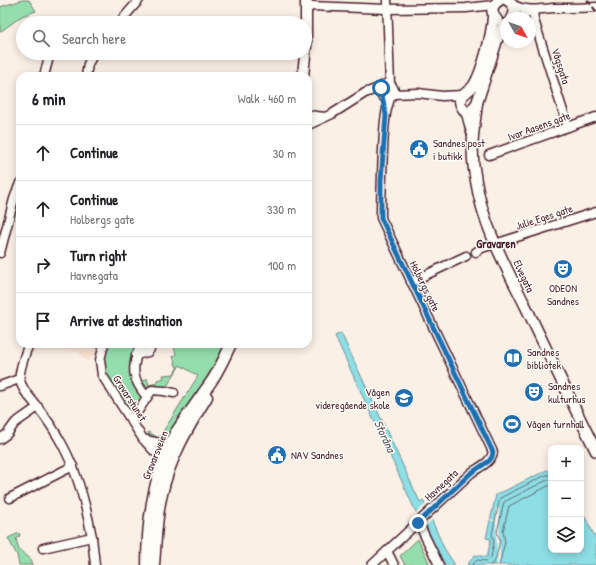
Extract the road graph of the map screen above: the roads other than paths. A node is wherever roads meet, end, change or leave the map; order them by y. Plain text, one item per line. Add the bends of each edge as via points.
1 (139, 0) edge
2 (301, 0) edge
3 (306, 0) edge
4 (386, 4) edge
5 (502, 5) edge
6 (596, 8) edge
7 (311, 9) junction
8 (533, 10) junction
9 (515, 12) edge
10 (530, 12) edge
11 (125, 16) edge
12 (301, 16) edge
13 (310, 16) edge
14 (500, 32) edge
15 (48, 60) edge
16 (90, 60) edge
17 (299, 60) edge
18 (305, 60) edge
19 (45, 72) edge
20 (87, 72) edge
21 (297, 72) edge
22 (303, 72) edge
23 (387, 90) junction
24 (465, 94) junction
25 (442, 96) junction
26 (477, 102) junction
27 (462, 107) junction
28 (312, 115) edge
29 (326, 117) junction
30 (596, 117) edge
31 (312, 122) edge
32 (568, 127) junction
33 (473, 136) junction
34 (489, 155) dead end
35 (16, 194) edge
36 (596, 212) edge
37 (496, 244) junction
38 (476, 252) dead end
39 (0, 253) edge
40 (466, 256) dead end
41 (411, 282) junction
42 (27, 348) edge
43 (103, 348) edge
44 (139, 348) edge
45 (150, 348) edge
46 (229, 348) edge
47 (233, 348) edge
48 (136, 355) junction
49 (19, 379) junction
50 (0, 386) edge
51 (174, 393) dead end
52 (148, 397) junction
53 (38, 407) junction
54 (132, 420) junction
55 (0, 439) edge
56 (143, 439) junction
57 (596, 451) edge
58 (171, 452) junction
59 (164, 457) junction
60 (492, 457) joint
61 (73, 466) junction
62 (10, 498) dead end
63 (420, 525) junction
64 (92, 537) junction
65 (43, 548) dead end
66 (387, 551) junction
67 (95, 565) edge
68 (147, 565) edge
69 (154, 565) edge
70 (372, 565) edge
71 (394, 565) edge
72 (439, 565) edge

1 - 11 street
2 - 12 main road
3 - 7 main road
4 - 5 street via 472,8
4 - 7 street
4 - 23 street via 389,69
5 - 8 street
5 - 9 main road
5 - 24 main road via 478,78
6 - 8 street
7 - 13 main road
8 - 10 street
8 - 32 street, Vågsgata
14 - 26 main road, Elvegata
15 - 19 street
16 - 20 street
17 - 21 main road
18 - 22 main road
23 - 25 street
23 - 29 street via 365,93
23 - 41 street, Holbergs gate via 381,218
24 - 25 street
24 - 26 main road via 473,94
24 - 27 main road via 460,100
25 - 27 street
26 - 27 main road via 471,109
26 - 33 main road, Elvegata
27 - 33 main road, Elvegata
28 - 29 street
29 - 31 street
30 - 32 street, Ivar Aasens gate
32 - 34 street, Ivar Aasens gate
33 - 37 main road, Elvegata via 476,182 489,231
35 - 39 street
36 - 37 street, Julie Eges gate
37 - 38 street, Julie Eges gate
37 - 57 main road, Elvegata
40 - 41 street
41 - 60 street, Holbergs gate via 490,445
42 - 49 street
43 - 54 street, Gravarstunet via 100,360 102,375
44 - 48 street
45 - 48 street via 148,352
46 - 58 main road, Gravarsveien via 211,381 189,412
47 - 58 main road, Gravarsveien via 223,372
48 - 52 street via 135,379
49 - 50 street
49 - 53 street via 26,394
51 - 52 street via 152,390
52 - 54 street
53 - 55 street via 15,423
53 - 61 street
54 - 56 street, Gravarstunet
56 - 58 street, Gravarstunet via 160,443
56 - 59 street, Gravarstunet via 155,452
58 - 59 main road, Gravarsveien
58 - 69 main road, Gravarsveien via 161,495
59 - 68 main road, Gravarsveien via 151,506
60 - 63 street, Havnegata via 430,511
61 - 62 street
61 - 64 street via 86,505
63 - 66 street, Havnegata
63 - 72 street
64 - 65 street
64 - 67 street
66 - 70 street, Havnegata
66 - 71 street

